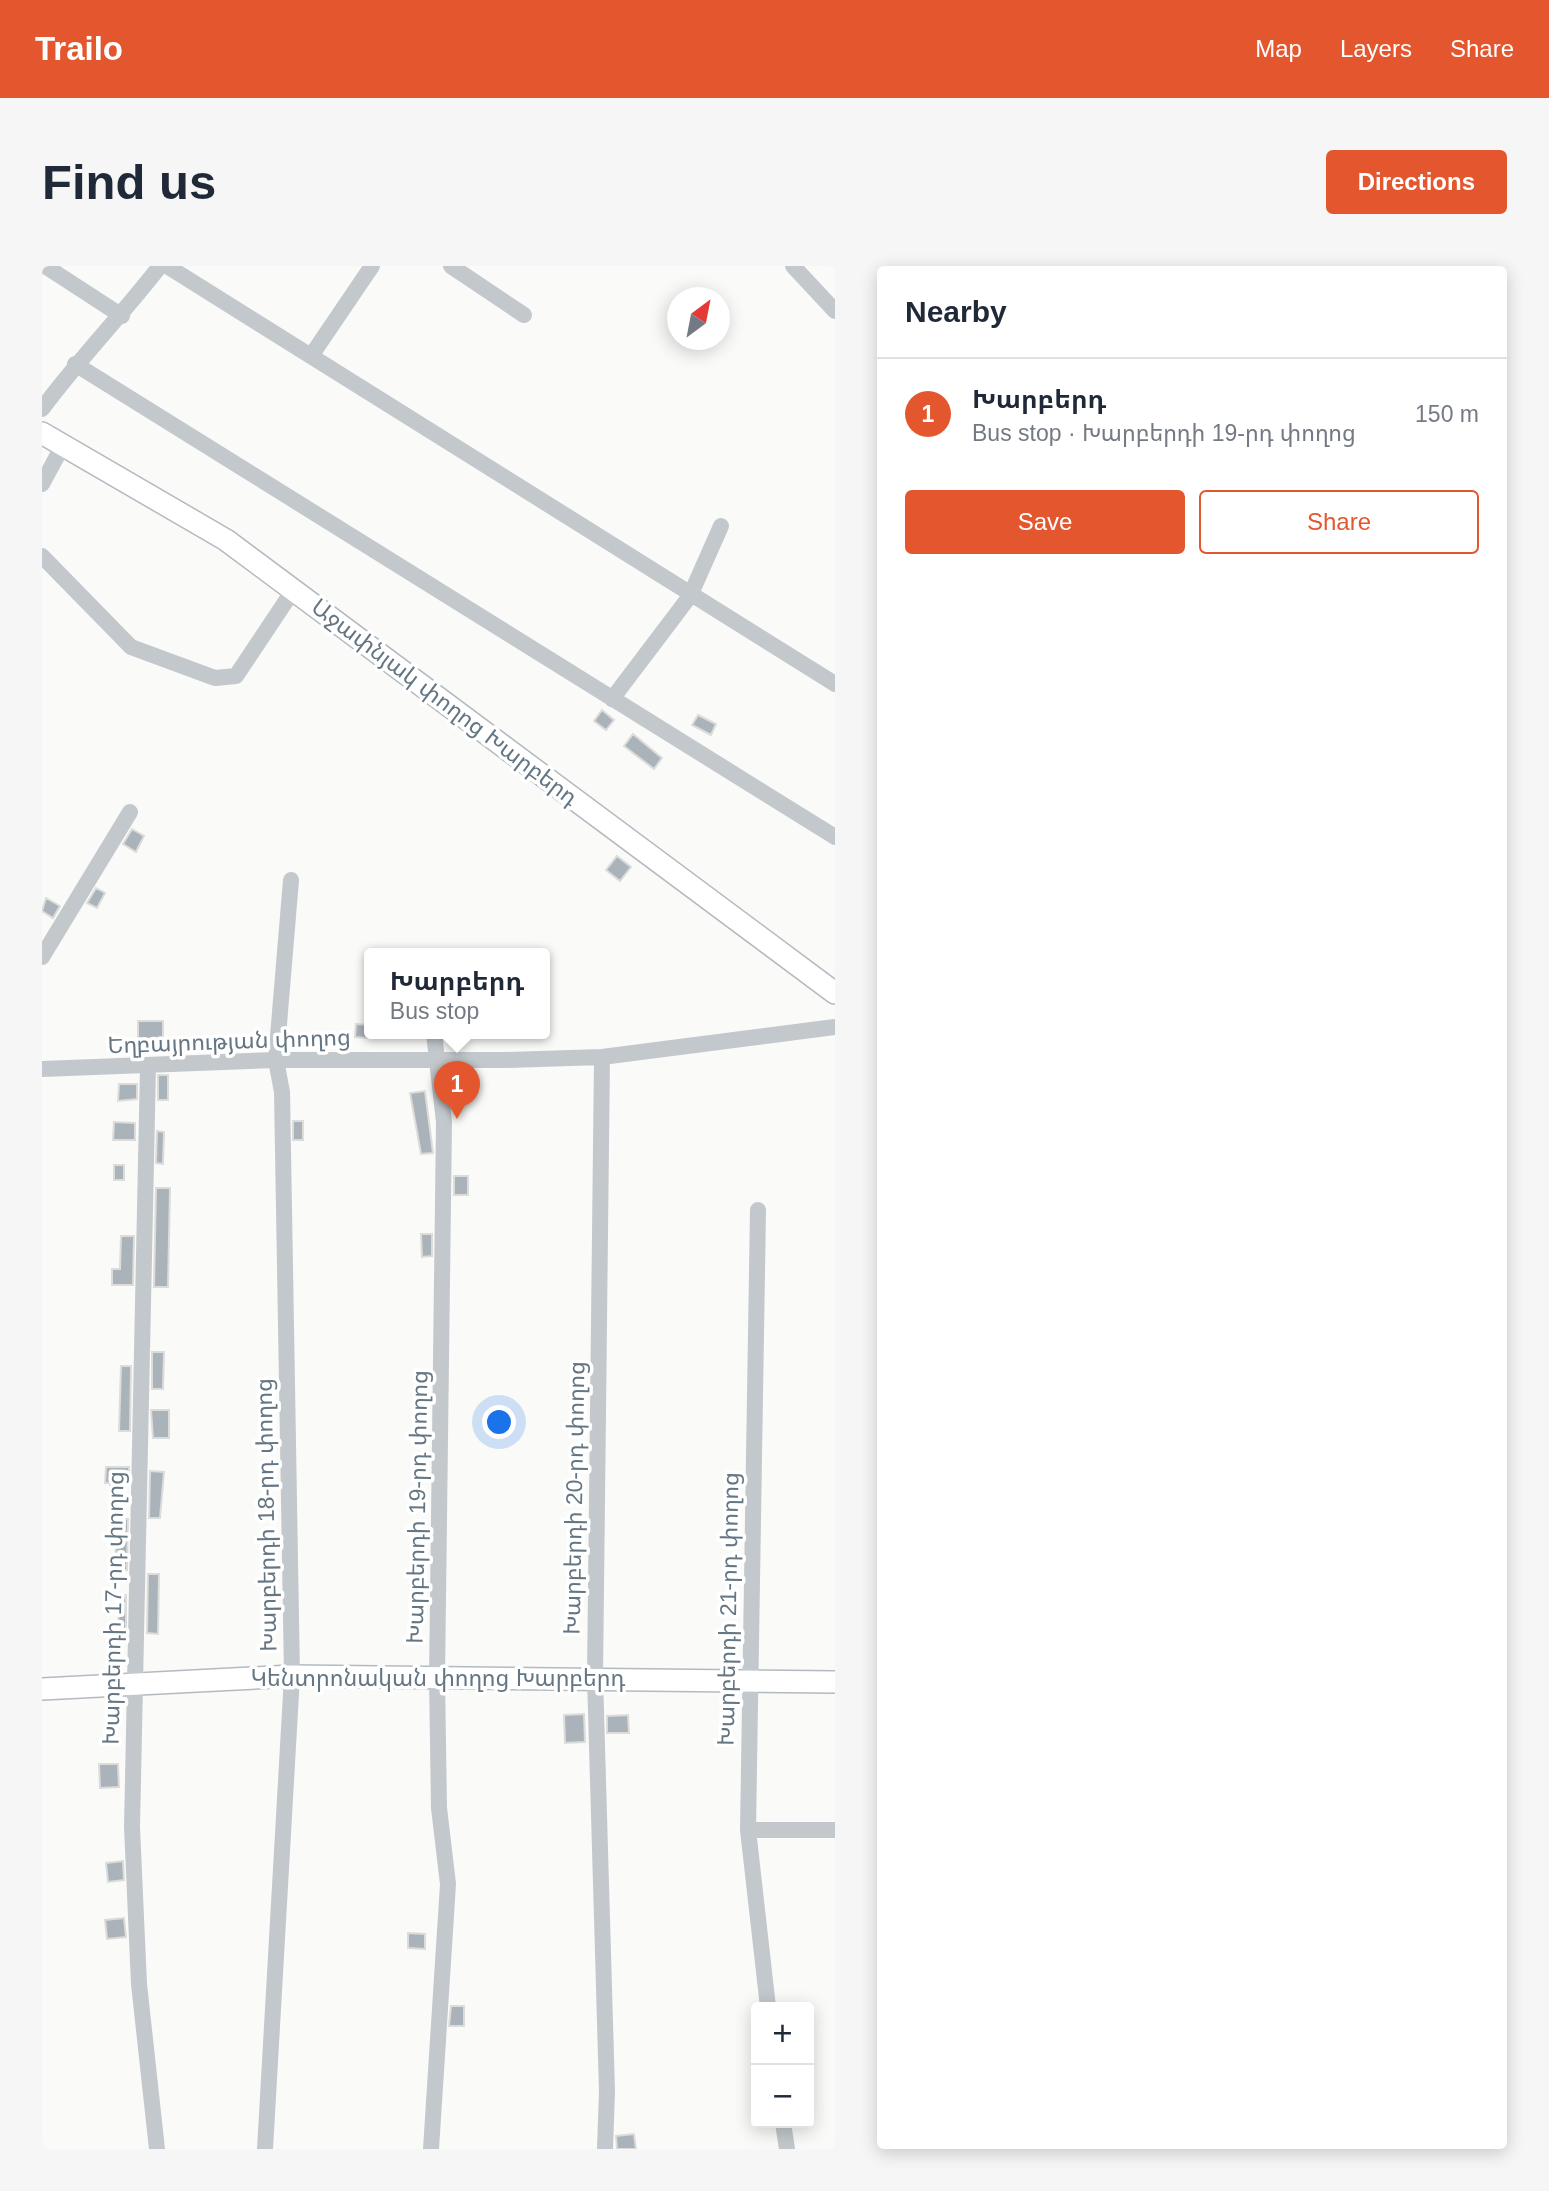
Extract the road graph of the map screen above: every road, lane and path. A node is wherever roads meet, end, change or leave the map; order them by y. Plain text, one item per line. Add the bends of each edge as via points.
1 (44, 266) edge
2 (160, 266) edge
3 (167, 266) edge
4 (372, 266) edge
5 (451, 266) edge
6 (793, 266) edge
7 (835, 312) edge
8 (524, 315) dead end
9 (122, 316) junction
10 (311, 356) junction
11 (75, 364) junction
12 (42, 409) edge
13 (42, 433) edge
14 (62, 447) junction
15 (42, 484) edge
16 (721, 526) dead end
17 (42, 556) edge
18 (294, 589) junction
19 (690, 596) junction
20 (835, 684) edge
21 (611, 699) junction
22 (130, 812) dead end
23 (835, 837) edge
24 (291, 880) dead end
25 (42, 957) edge
26 (835, 993) edge
27 (835, 1027) edge
28 (436, 1039) edge
29 (602, 1056) junction
30 (276, 1060) junction
31 (439, 1060) junction
32 (148, 1066) junction
33 (42, 1069) edge
34 (758, 1210) dead end
35 (292, 1676) junction
36 (437, 1678) junction
37 (595, 1678) junction
38 (749, 1679) junction
39 (835, 1682) edge
40 (134, 1683) junction
41 (42, 1689) edge
42 (748, 1830) junction
43 (835, 1830) edge
44 (767, 2002) edge
45 (784, 2128) edge
46 (156, 2149) edge
47 (265, 2149) edge
48 (431, 2149) edge
49 (605, 2149) edge
50 (788, 2149) edge

1 - 9 street
2 - 9 street
3 - 10 street
4 - 10 street
5 - 8 street
6 - 7 street
9 - 11 street
10 - 19 street
11 - 12 street
11 - 21 street
13 - 14 street, Աջափնյակ փողոց Խարբերդ
14 - 15 street
14 - 18 street, Աջափնյակ փողոց Խարբերդ via 226,540
16 - 19 street
17 - 18 street via 131,647 215,678 236,676
18 - 26 street, Աջափնյակ փողոց Խարբերդ
19 - 20 street
19 - 21 street
21 - 23 street
22 - 25 street
24 - 30 street, Խարբերդի 18-րդ փողոց
27 - 29 street, Եղբայրության փողոց
28 - 31 street, Խարբերդի 19-րդ փողոց
29 - 31 street, Եղբայրության փողոց
29 - 37 street, Խարբերդի 20-րդ փողոց
30 - 31 street, Եղբայրության փողոց
30 - 32 street, Եղբայրության փողոց
30 - 35 street, Խարբերդի 18-րդ փողոց via 282,1092
31 - 36 street, Խարբերդի 19-րդ փողոց via 444,1122
32 - 33 street, Եղբայրության փողոց
32 - 40 street, Խարբերդի 17-րդ փողոց
34 - 38 street, Խարբերդի 21-րդ փողոց
35 - 36 street, Կենտրոնական փողոց Խարբերդ
35 - 40 street, Կենտրոնական փողոց Խարբերդ
35 - 47 street, Խարբերդի 18-րդ փողոց
36 - 37 street, Կենտրոնական փողոց Խարբերդ
36 - 48 street, Խարբերդի 19-րդ փողոց via 439,1808 448,1884
37 - 38 street, Կենտրոնական փողոց Խարբերդ
37 - 49 street, Խարբերդի 20-րդ փողոց
38 - 39 street, Կենտրոնական փողոց Խարբերդ
38 - 42 street, Խարբերդի 21-րդ փողոց
40 - 41 street, Կենտրոնական փողոց Խարբերդ
40 - 46 street, Խարբերդի 17-րդ փողոց via 132,1827 139,1984
42 - 43 street
42 - 44 street, Խարբերդի 21-րդ փողոց
45 - 50 street

